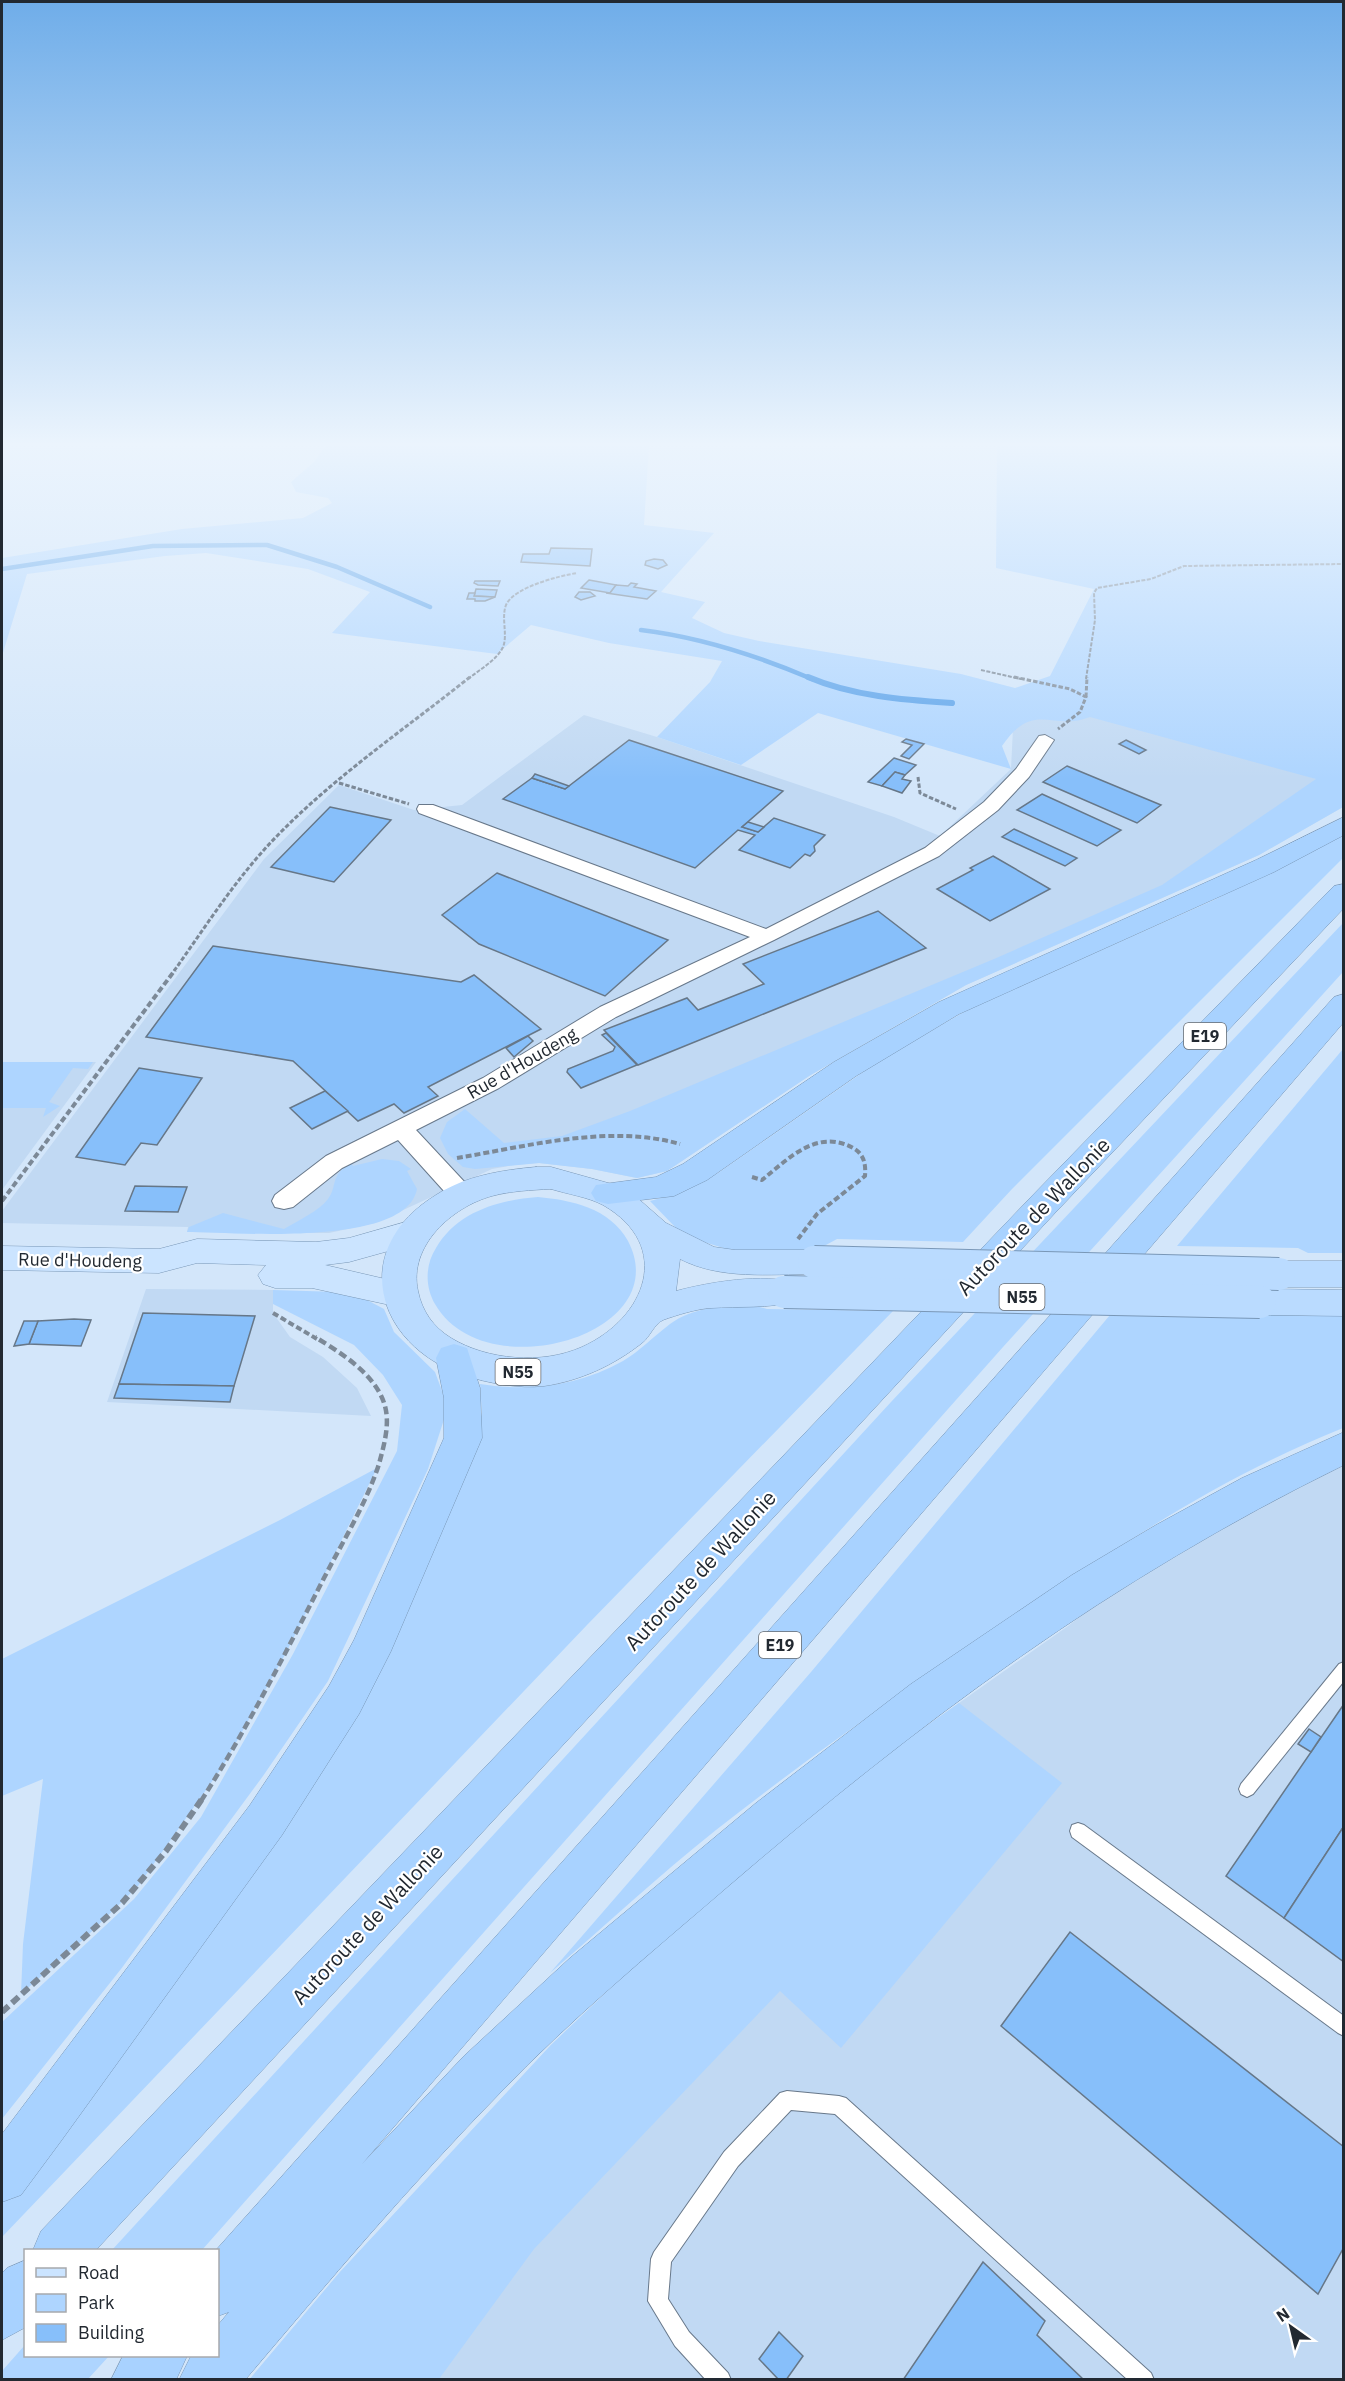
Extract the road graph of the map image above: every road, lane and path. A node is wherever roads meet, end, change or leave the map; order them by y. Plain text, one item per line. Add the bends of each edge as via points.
1 (1344, 564) edge
2 (577, 573) dead end
3 (981, 670) dead end
4 (1086, 697) junction
5 (1045, 740) joint
6 (918, 777) dead end
7 (338, 782) junction
8 (426, 808) joint
9 (978, 817) junction
10 (1344, 825) edge
11 (1344, 892) edge
12 (767, 936) junction
13 (1344, 1003) edge
14 (402, 1130) junction
15 (680, 1144) dead end
16 (437, 1168) junction
17 (752, 1178) dead end
18 (608, 1192) junction
19 (462, 1196) junction
20 (2, 1201) edge
21 (284, 1201) dead end
22 (416, 1231) junction
23 (653, 1231) junction
24 (809, 1254) junction
25 (2, 1258) edge
26 (159, 1261) junction
27 (1344, 1274) edge
28 (399, 1294) junction
29 (1344, 1303) edge
30 (652, 1310) junction
31 (273, 1313) dead end
32 (454, 1358) junction
33 (1344, 1447) edge
34 (1344, 1669) edge
35 (1247, 1789) dead end
36 (1078, 1831) dead end
37 (2, 2012) edge
38 (1344, 2027) edge
39 (2, 2176) edge
40 (61, 2249) edge
41 (219, 2288) edge
42 (24, 2289) edge
43 (2, 2312) edge
44 (157, 2357) edge
45 (139, 2379) edge
46 (207, 2379) edge
47 (721, 2379) edge
48 (1144, 2379) edge

1 - 4 path via 1184,566 1151,579 1097,588 1092,651 1085,674
2 - 7 path via 535,585 510,600 506,605 503,647 493,659
3 - 4 path via 1070,689
4 - 5 path via 1080,712
5 - 9 street, Rue d'Houdeng via 1023,773
6 - 9 path via 920,793 926,798
7 - 8 path
7 - 20 path via 274,839 232,890
8 - 12 street
9 - 12 street, Rue d'Houdeng via 925,856
10 - 18 highway via 1265,866 949,1008 845,1069 696,1172 662,1188
11 - 40 highway, Autoroute de Wallonie / E19 via 1043,1205
12 - 14 street, Rue d'Houdeng via 608,1012 510,1072
13 - 41 highway, E19
14 - 16 street
14 - 21 street, Rue d'Houdeng via 334,1162
15 - 16 path via 652,1136 573,1140 461,1157
16 - 19 street
17 - 24 path via 762,1180 817,1140 841,1142 864,1157 866,1176 799,1232 798,1240
18 - 19 highway, N55 via 581,1183 520,1179
18 - 23 highway, N55 via 634,1209
19 - 22 highway, N55 via 436,1211
22 - 26 main road, Rue d'Houdeng / N55 via 349,1250 316,1254 197,1251
22 - 28 highway, N55 via 401,1262
23 - 24 highway, N55 via 707,1257 735,1262
23 - 30 highway, N55 via 663,1253 664,1272
24 - 27 highway, N55, bridge
25 - 26 main road, Rue d'Houdeng / N55
26 - 28 main road, Rue d'Houdeng / N55 via 187,1274 312,1275
28 - 32 highway, N55 via 416,1330
29 - 30 highway, N55, bridge via 784,1292 708,1295
30 - 32 highway, N55 via 635,1331 611,1349 561,1368 516,1372 484,1368
31 - 37 path via 333,1349 372,1383 383,1400 387,1420 377,1468 287,1651 223,1766 171,1843 138,1886
32 - 39 highway via 463,1389 463,1438 370,1651 344,1700 266,1820
33 - 46 highway via 1284,1474 1136,1555 1065,1600 893,1721 773,1817 524,2033 386,2176
34 - 35 lane
36 - 38 lane
42 - 43 highway
44 - 45 highway
47 - 48 lane via 682,2339 658,2301 661,2259 731,2159 787,2100 839,2105

